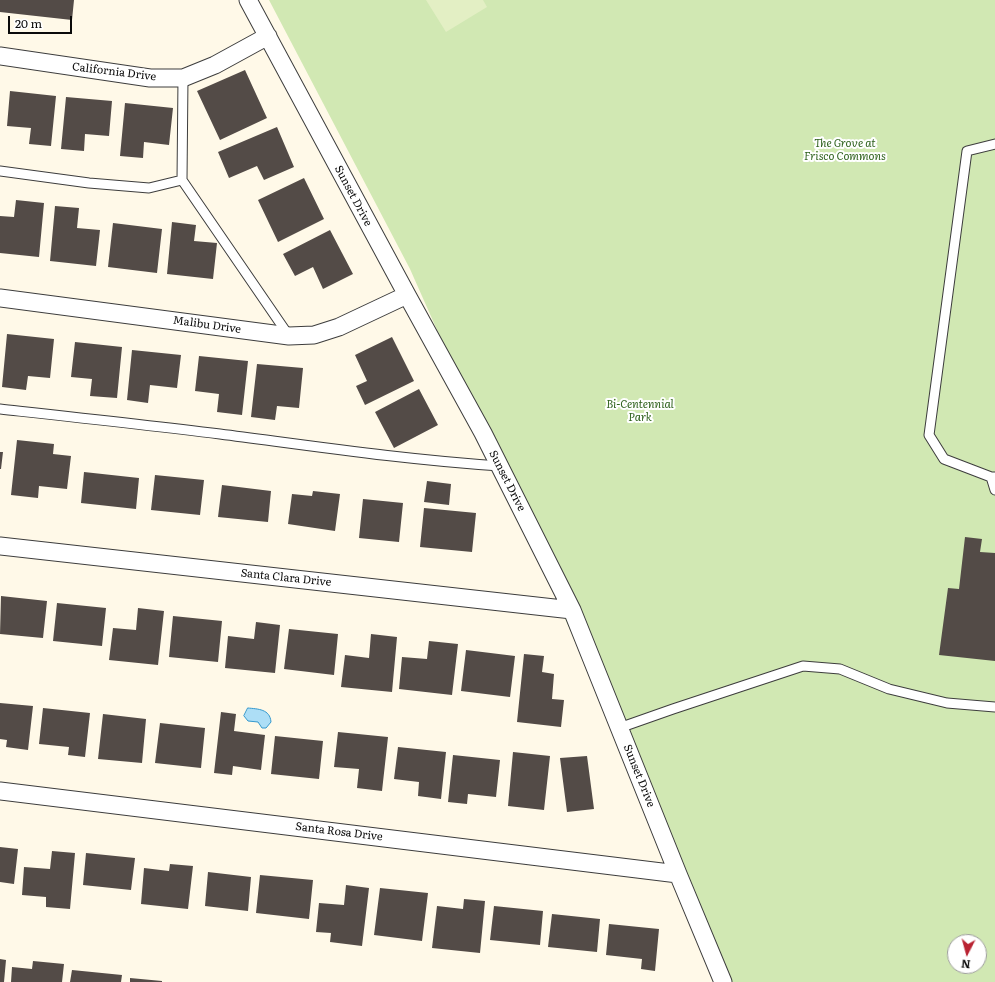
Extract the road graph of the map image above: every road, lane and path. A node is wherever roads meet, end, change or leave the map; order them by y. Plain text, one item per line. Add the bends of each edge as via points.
1 (248, 0) edge
2 (268, 36) junction
3 (0, 56) edge
4 (183, 78) junction
5 (995, 144) edge
6 (0, 171) edge
7 (182, 180) junction
8 (407, 295) junction
9 (0, 298) edge
10 (289, 336) junction
11 (0, 409) edge
12 (500, 466) junction
13 (993, 477) edge
14 (995, 490) edge
15 (0, 546) edge
16 (572, 610) junction
17 (995, 707) edge
18 (619, 728) junction
19 (0, 791) edge
20 (678, 874) junction
21 (723, 982) edge

1 - 2 street, Sunset Drive
2 - 4 street, California Drive via 215,65
2 - 8 street, Sunset Drive
3 - 4 street, California Drive via 150,78
4 - 7 lane
5 - 13 lane via 967,150 929,434 944,459
6 - 7 lane via 149,188
7 - 10 lane
8 - 10 street, Malibu Drive via 339,327 314,335
8 - 12 street, Sunset Drive
9 - 10 street, Malibu Drive
11 - 12 lane via 173,428 312,447
12 - 16 street, Sunset Drive
13 - 14 lane
15 - 16 street, Santa Clara Drive
16 - 18 street, Sunset Drive
17 - 18 lane via 947,703 889,690 840,669 803,666
18 - 20 street, Sunset Drive
19 - 20 street, Santa Rosa Drive
20 - 21 street, Sunset Drive

